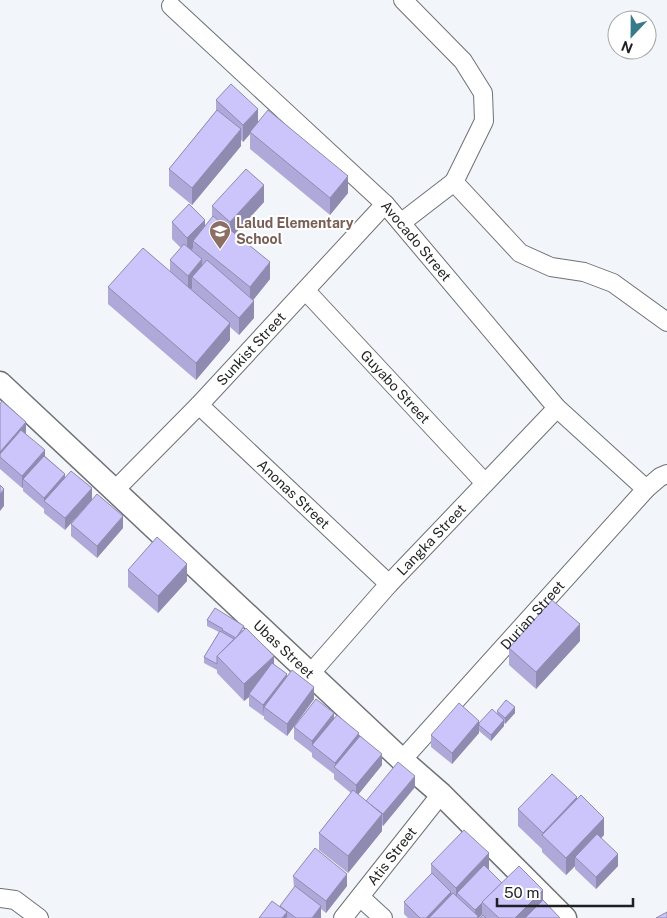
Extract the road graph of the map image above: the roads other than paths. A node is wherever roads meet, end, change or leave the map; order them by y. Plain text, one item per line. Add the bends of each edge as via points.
1 (403, 0) edge
2 (171, 6) dead end
3 (454, 182) junction
4 (386, 204) junction
5 (402, 222) junction
6 (306, 292) junction
7 (667, 322) edge
8 (0, 383) edge
9 (199, 405) junction
10 (557, 408) junction
11 (667, 474) edge
12 (484, 483) junction
13 (646, 489) junction
14 (115, 490) junction
15 (389, 584) junction
16 (310, 674) junction
17 (402, 760) junction
18 (442, 794) junction
19 (360, 897) junction
20 (0, 898) edge
21 (39, 918) edge
22 (343, 918) edge
23 (382, 918) edge
24 (565, 918) edge

1 - 3 street via 463,61 483,93 484,121
2 - 4 street, Avocado Street
3 - 5 street
3 - 7 street via 520,253 551,267 584,272 613,283
4 - 5 street, Avocado Street
4 - 6 street, Sunkist Street
5 - 10 street, Avocado Street
6 - 9 street, Sunkist Street
6 - 12 street, Guyabo Street
8 - 14 street, Ubas Street
9 - 14 street, Sunkist Street
9 - 15 street, Anonas Street
10 - 12 street, Langka Street
10 - 13 street, Avocado Street
11 - 13 street, Durian Street
12 - 15 street, Langka Street
13 - 17 street, Durian Street
14 - 16 street, Ubas Street
15 - 16 street, Langka Street
16 - 17 street, Ubas Street
17 - 18 street, Ubas Street
18 - 19 street, Atis Street
18 - 24 street, Ubas Street
19 - 22 street, Atis Street
19 - 23 street
20 - 21 street via 15,900

